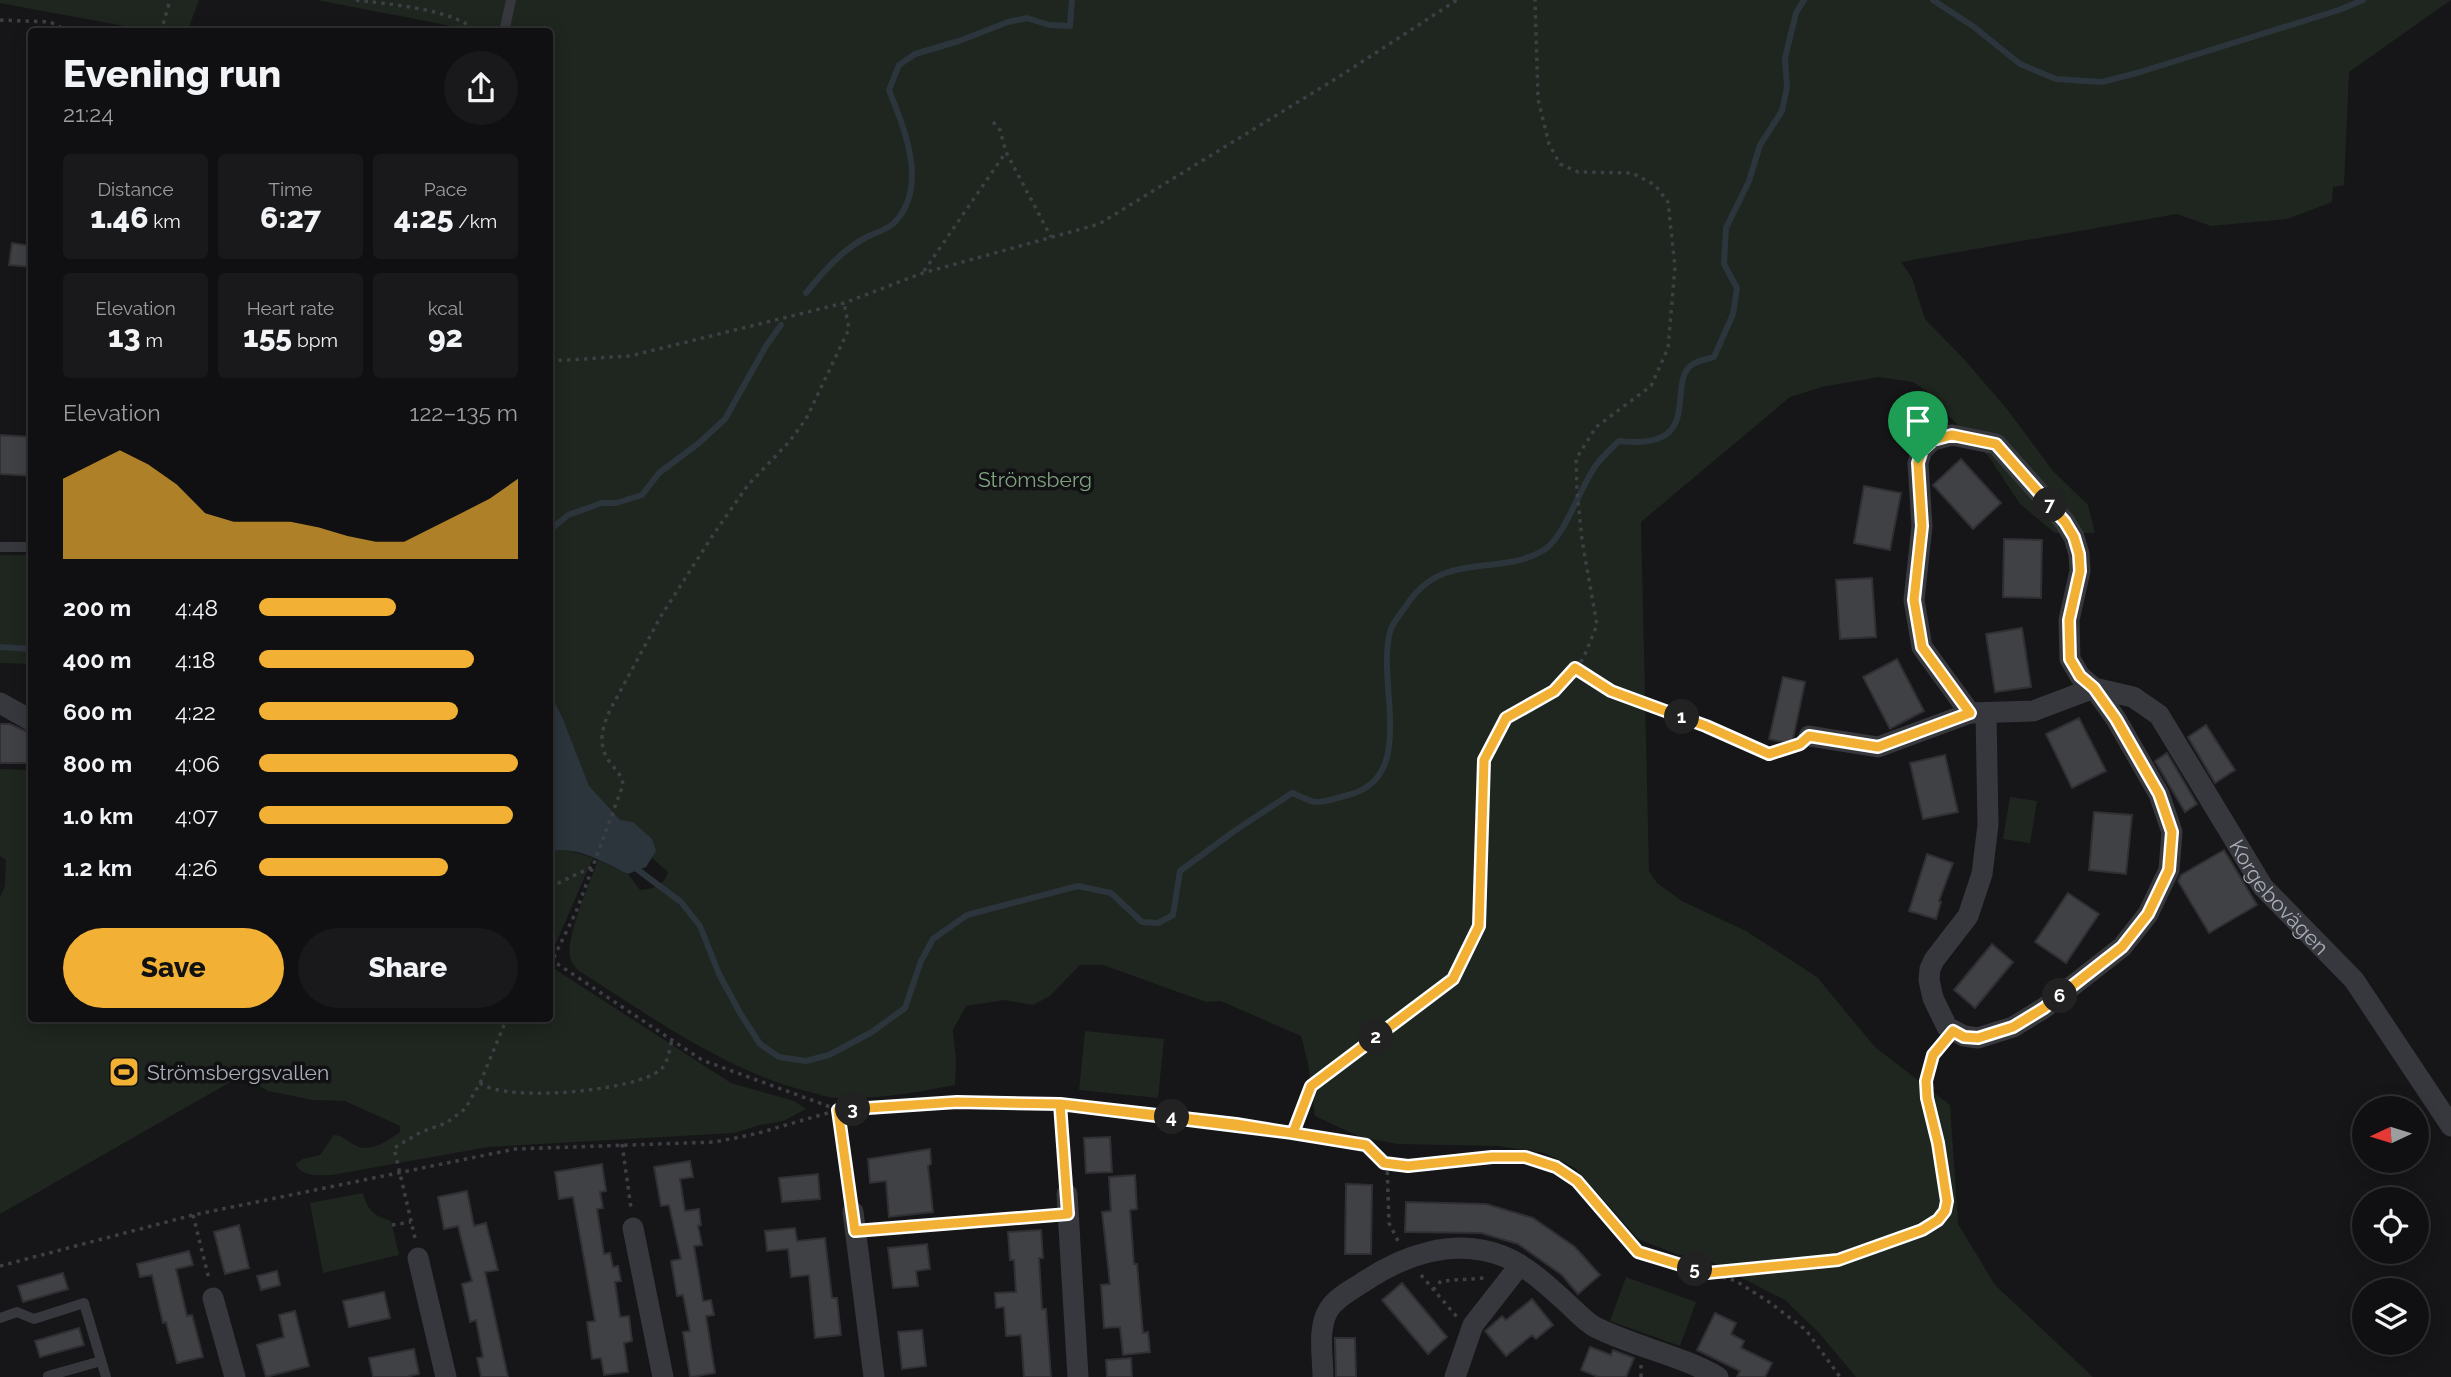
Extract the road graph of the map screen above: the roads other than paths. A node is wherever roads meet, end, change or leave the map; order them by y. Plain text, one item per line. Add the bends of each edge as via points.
1 (511, 0) edge
2 (506, 28) edge
3 (28, 547) edge
4 (0, 548) edge
5 (2094, 688) junction
6 (0, 703) edge
7 (1978, 713) junction
8 (28, 719) edge
9 (1809, 736) road end
10 (2451, 1126) edge
11 (1067, 1204) road end
12 (854, 1222) road end
13 (634, 1228) road end
14 (418, 1258) road end
15 (1516, 1270) junction
16 (213, 1298) road end
17 (0, 1318) edge
18 (101, 1361) junction
19 (48, 1376) edge
20 (106, 1377) edge
21 (235, 1377) edge
22 (446, 1377) edge
23 (663, 1377) edge
24 (874, 1377) edge
25 (1078, 1377) edge
26 (1323, 1377) edge
27 (1455, 1377) edge
28 (1718, 1377) edge

1 - 2 lane
3 - 4 lane
5 - 7 street via 2034,711
5 - 7 street via 2070,659 2069,620 2080,571 2074,537 1996,444 1952,435 1933,440 1922,450 1918,463 1922,526 1914,600 1922,647
5 - 7 street via 2159,794 2172,832 2169,870 2148,914 2122,947 2044,1008 2013,1027 1978,1038 1964,1037 1947,1027 1930,989 1930,969 1968,916 1982,874 1988,824
5 - 10 street, Korgebovägen via 2133,697 2159,715 2263,887 2354,980
6 - 8 street
7 - 9 street via 1878,747
11 - 25 street
12 - 24 street
13 - 23 street
14 - 22 street
15 - 26 street via 1486,1250 1453,1248 1410,1256 1383,1269 1329,1309 1322,1337
15 - 27 street via 1473,1325
15 - 28 street via 1594,1326
16 - 21 street
17 - 18 lane via 17,1312 34,1319 84,1303
18 - 19 lane
18 - 20 lane

